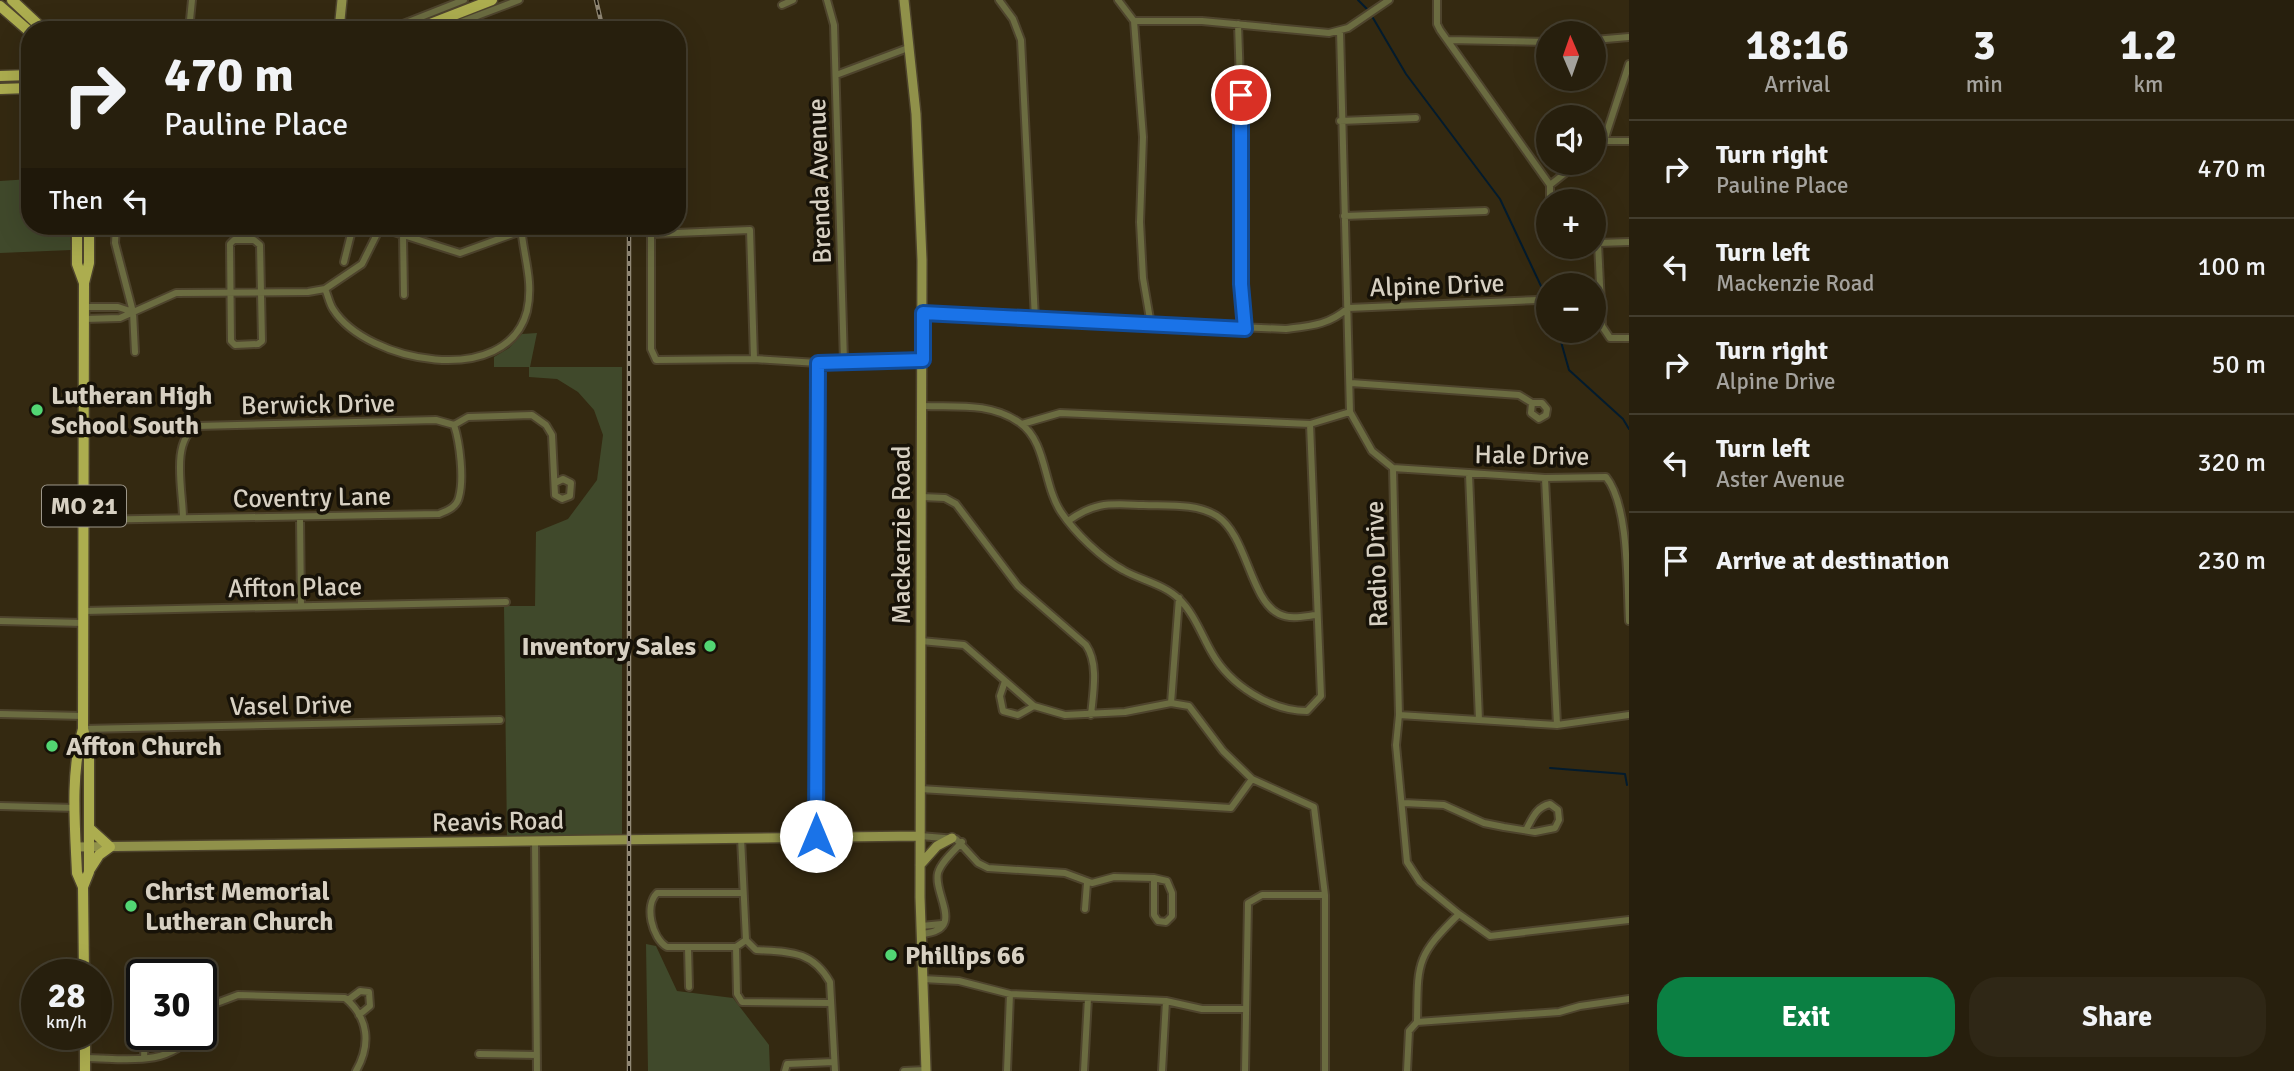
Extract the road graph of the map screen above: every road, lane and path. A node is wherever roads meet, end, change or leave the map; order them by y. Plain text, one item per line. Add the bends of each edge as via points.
1 (12, 0) edge
2 (192, 0) edge
3 (342, 0) edge
4 (464, 0) edge
5 (492, 0) edge
6 (519, 0) edge
7 (793, 0) edge
8 (827, 0) edge
9 (904, 0) edge
10 (999, 0) edge
11 (1118, 0) edge
12 (1389, 0) edge
13 (1437, 0) edge
14 (782, 5) dead end
15 (0, 6) edge
16 (34, 21) edge
17 (190, 21) edge
18 (340, 21) edge
19 (411, 21) edge
20 (438, 21) edge
21 (464, 21) edge
22 (1135, 21) junction
23 (21, 24) edge
24 (1238, 24) junction
25 (1340, 31) junction
26 (1629, 37) edge
27 (1606, 39) edge
28 (1448, 40) junction
29 (1536, 42) edge
30 (908, 48) junction
31 (1629, 64) edge
32 (21, 75) edge
33 (835, 75) junction
34 (0, 76) edge
35 (21, 88) edge
36 (0, 89) edge
37 (1416, 118) dead end
38 (1340, 121) junction
39 (1606, 135) edge
40 (1606, 141) edge
41 (1629, 141) edge
42 (1563, 175) edge
43 (1550, 185) junction
44 (1550, 189) edge
45 (1485, 211) dead end
46 (1344, 216) junction
47 (686, 233) edge
48 (77, 235) edge
49 (89, 235) edge
50 (115, 235) edge
51 (351, 235) edge
52 (375, 235) edge
53 (403, 235) joint
54 (506, 235) edge
55 (522, 235) edge
56 (651, 235) edge
57 (1606, 242) edge
58 (1629, 242) edge
59 (1597, 259) edge
60 (344, 262) dead end
61 (84, 284) junction
62 (325, 289) junction
63 (232, 292) junction
64 (260, 293) junction
65 (404, 295) dead end
66 (1536, 300) edge
67 (84, 307) junction
68 (1348, 308) junction
69 (133, 312) junction
70 (923, 313) junction
71 (84, 318) junction
72 (1035, 319) junction
73 (1151, 325) junction
74 (1245, 329) junction
75 (1629, 338) edge
76 (135, 352) dead end
77 (754, 359) junction
78 (923, 360) junction
79 (844, 362) junction
80 (818, 363) junction
81 (1351, 383) junction
82 (1532, 403) dead end
83 (922, 406) junction
84 (1350, 412) junction
85 (1022, 424) junction
86 (1310, 424) junction
87 (454, 425) junction
88 (1393, 468) junction
89 (1469, 474) junction
90 (1545, 478) junction
91 (555, 483) dead end
92 (922, 497) junction
93 (300, 517) junction
94 (183, 518) junction
95 (84, 520) junction
96 (1068, 521) junction
97 (1179, 598) junction
98 (506, 602) dead end
99 (301, 606) junction
100 (84, 611) junction
101 (1316, 615) junction
102 (0, 621) edge
103 (1629, 621) edge
104 (84, 623) junction
105 (921, 641) junction
106 (1006, 681) junction
107 (1171, 704) junction
108 (1034, 706) junction
109 (0, 714) edge
110 (1091, 715) junction
111 (1399, 715) junction
112 (1629, 715) edge
113 (82, 716) junction
114 (500, 720) dead end
115 (1479, 720) junction
116 (1557, 725) junction
117 (82, 729) junction
118 (1252, 779) junction
119 (920, 789) junction
120 (1404, 803) junction
121 (0, 806) edge
122 (76, 808) junction
123 (89, 828) junction
124 (1526, 830) dead end
125 (816, 836) junction
126 (920, 836) junction
127 (741, 838) junction
128 (952, 838) junction
129 (535, 842) junction
130 (962, 842) junction
131 (76, 847) junction
132 (89, 847) junction
133 (110, 847) junction
134 (920, 865) junction
135 (89, 872) junction
136 (1154, 878) junction
137 (1087, 883) junction
138 (83, 887) junction
139 (742, 893) junction
140 (1325, 895) junction
141 (1085, 909) dead end
142 (1459, 914) junction
143 (1629, 920) edge
144 (921, 930) junction
145 (746, 940) junction
146 (688, 947) junction
147 (736, 947) junction
148 (84, 959) edge
149 (923, 979) junction
150 (690, 987) dead end
151 (1010, 994) junction
152 (1088, 998) junction
153 (346, 999) junction
154 (1629, 999) edge
155 (1166, 1001) junction
156 (217, 1003) edge
157 (831, 1003) junction
158 (1246, 1009) junction
159 (359, 1015) junction
160 (1417, 1023) junction
161 (85, 1050) edge
162 (144, 1050) edge
163 (179, 1050) edge
164 (479, 1054) dead end
165 (537, 1055) junction
166 (144, 1058) junction
167 (85, 1059) junction
168 (834, 1062) junction
169 (85, 1071) edge
170 (356, 1071) edge
171 (537, 1071) edge
172 (785, 1071) edge
173 (835, 1071) edge
174 (904, 1071) edge
175 (926, 1071) edge
176 (1007, 1071) edge
177 (1084, 1071) edge
178 (1162, 1071) edge
179 (1245, 1071) edge
180 (1325, 1071) edge
181 (1407, 1071) edge

1 - 16 main road
2 - 17 street
3 - 18 main road
4 - 19 street
5 - 20 main road
6 - 21 street
7 - 14 street
8 - 33 street, Brenda Avenue via 834,25
9 - 30 main road, Mackenzie Road
10 - 72 street via 1021,40
11 - 22 street
12 - 25 street
13 - 28 street via 1437,24
15 - 23 main road
22 - 24 street
22 - 73 street via 1143,137 1140,236
24 - 25 street via 1306,33
24 - 74 street
25 - 38 street
26 - 27 street
28 - 29 street
28 - 43 street
30 - 33 street
30 - 70 main road, Mackenzie Road via 917,132
31 - 39 street
32 - 34 main road
33 - 79 street, Brenda Avenue
35 - 36 main road
37 - 38 street
38 - 46 street
40 - 41 street
42 - 43 street
43 - 44 street
45 - 46 street
46 - 68 street
47 - 77 street via 750,230
48 - 61 main road, MO 21 via 77,264
49 - 61 main road, MO 21
50 - 69 street
51 - 60 street
52 - 62 street via 362,264
53 - 54 street via 460,253
53 - 65 street
55 - 62 street via 528,259 527,312 512,338 472,358 426,361 389,348 353,329 333,310
56 - 77 street via 651,349 656,360
57 - 58 street
59 - 75 street via 1605,334
61 - 67 main road, MO 21
62 - 64 street
63 - 64 street
63 - 64 street via 231,241 254,240 260,245
63 - 64 street via 231,341 235,345 261,343
63 - 69 street via 176,292
66 - 68 street, Alpine Drive
67 - 69 street
67 - 71 main road, MO 21
68 - 74 street, Alpine Drive via 1323,324 1286,330
68 - 81 street
69 - 71 street via 120,318
69 - 76 street
70 - 72 street, Alpine Drive
70 - 78 main road, Mackenzie Road
71 - 95 main road, MO 21
72 - 73 street, Alpine Drive
73 - 74 street, Alpine Drive
77 - 80 street
78 - 79 street
78 - 83 main road, Mackenzie Road
79 - 80 street
80 - 125 street
81 - 82 street via 1519,395
81 - 84 street
83 - 85 street via 991,409
83 - 92 main road, Mackenzie Road
84 - 86 street
84 - 88 street, Radio Drive via 1372,451
85 - 86 street via 1060,413
85 - 96 street via 1042,454 1051,495
86 - 101 street
87 - 91 street via 468,417 532,415 552,435
87 - 93 street, Coventry Lane via 459,441 459,498 452,508 439,514
87 - 94 street, Berwick Drive via 436,420 197,426 181,443
88 - 89 street, Hale Drive
88 - 111 street, Radio Drive
89 - 90 street, Hale Drive
89 - 115 street
90 - 103 street, Hale Drive via 1601,475 1612,484 1625,539
90 - 116 street
92 - 105 main road, Mackenzie Road
92 - 110 street via 945,498 956,504 1018,586 1086,645 1092,657
93 - 94 street, Coventry Lane
93 - 99 street
94 - 95 street, Coventry Lane
95 - 100 main road, MO 21
96 - 97 street via 1122,570
96 - 101 street via 1100,504 1181,506 1216,515 1225,522 1277,614 1294,618
97 - 101 street via 1214,657 1237,681 1272,706 1307,711 1321,696
97 - 107 street
98 - 99 street, Affton Place
99 - 100 street, Affton Place
100 - 104 main road, MO 21
102 - 104 street
104 - 113 main road, MO 21
105 - 106 street via 964,645
105 - 119 main road, Mackenzie Road
106 - 108 street
106 - 108 street via 1000,696 1003,710 1018,715
107 - 110 street
107 - 118 street via 1194,709 1223,751
108 - 110 street via 1065,715
109 - 113 street
111 - 115 street
111 - 120 street, Radio Drive via 1396,745
112 - 116 street
113 - 117 main road, MO 21
114 - 117 street, Vasel Drive
115 - 116 street
117 - 122 main road, MO 21 via 76,751
117 - 123 main road, MO 21 via 89,751
118 - 119 street via 1231,808
118 - 140 street via 1314,807
119 - 126 main road, Mackenzie Road
120 - 124 street via 1444,805 1484,823 1535,832 1555,828 1558,810 1544,805
120 - 142 street, Radio Drive via 1407,862 1420,882
121 - 122 street
122 - 131 main road, MO 21
123 - 132 main road, MO 21
123 - 133 main road
125 - 126 main road, Reavis Road
125 - 127 main road, Reavis Road
126 - 128 street
126 - 134 main road, Mackenzie Road
127 - 129 main road, Reavis Road
127 - 139 street
128 - 130 street
128 - 134 main road via 937,846
129 - 133 main road, Reavis Road
129 - 165 street
130 - 137 street via 978,863 988,868 1065,873
130 - 144 street via 938,877 944,923
131 - 132 main road, Reavis Road
131 - 138 main road, MO 21 via 76,873
132 - 133 main road, Reavis Road
132 - 135 main road, MO 21
133 - 135 main road
134 - 144 main road, Mackenzie Road
135 - 138 main road, MO 21
136 - 136 street via 1167,881 1171,889 1172,916 1166,922 1157,921 1154,915
136 - 137 street via 1114,877
137 - 141 street
138 - 148 main road, MO 21
139 - 145 street
139 - 146 street via 654,895 652,920 662,944
140 - 158 street via 1262,895 1248,903
140 - 180 street
142 - 143 street, Radio Drive via 1490,936
142 - 160 street via 1420,960
144 - 149 main road, Mackenzie Road
145 - 147 street
145 - 157 street via 756,950 793,951 809,957 830,982
146 - 147 street
146 - 150 street
147 - 157 street via 737,994 742,1002
149 - 151 street via 959,981
149 - 175 main road, Mackenzie Road
151 - 152 street
151 - 176 street
152 - 155 street
152 - 177 street
153 - 156 street via 238,995
153 - 159 street
153 - 159 street via 360,991 369,992 370,1006
154 - 160 street via 1559,1012
155 - 158 street via 1202,1009
155 - 178 street
157 - 168 street
158 - 179 street
159 - 170 street via 367,1034
160 - 181 street via 1409,1031
161 - 167 main road
162 - 166 street
163 - 166 street via 169,1056
164 - 165 street
165 - 171 street
166 - 167 street
167 - 169 main road
168 - 172 street via 787,1064
168 - 173 street
174 - 175 street

